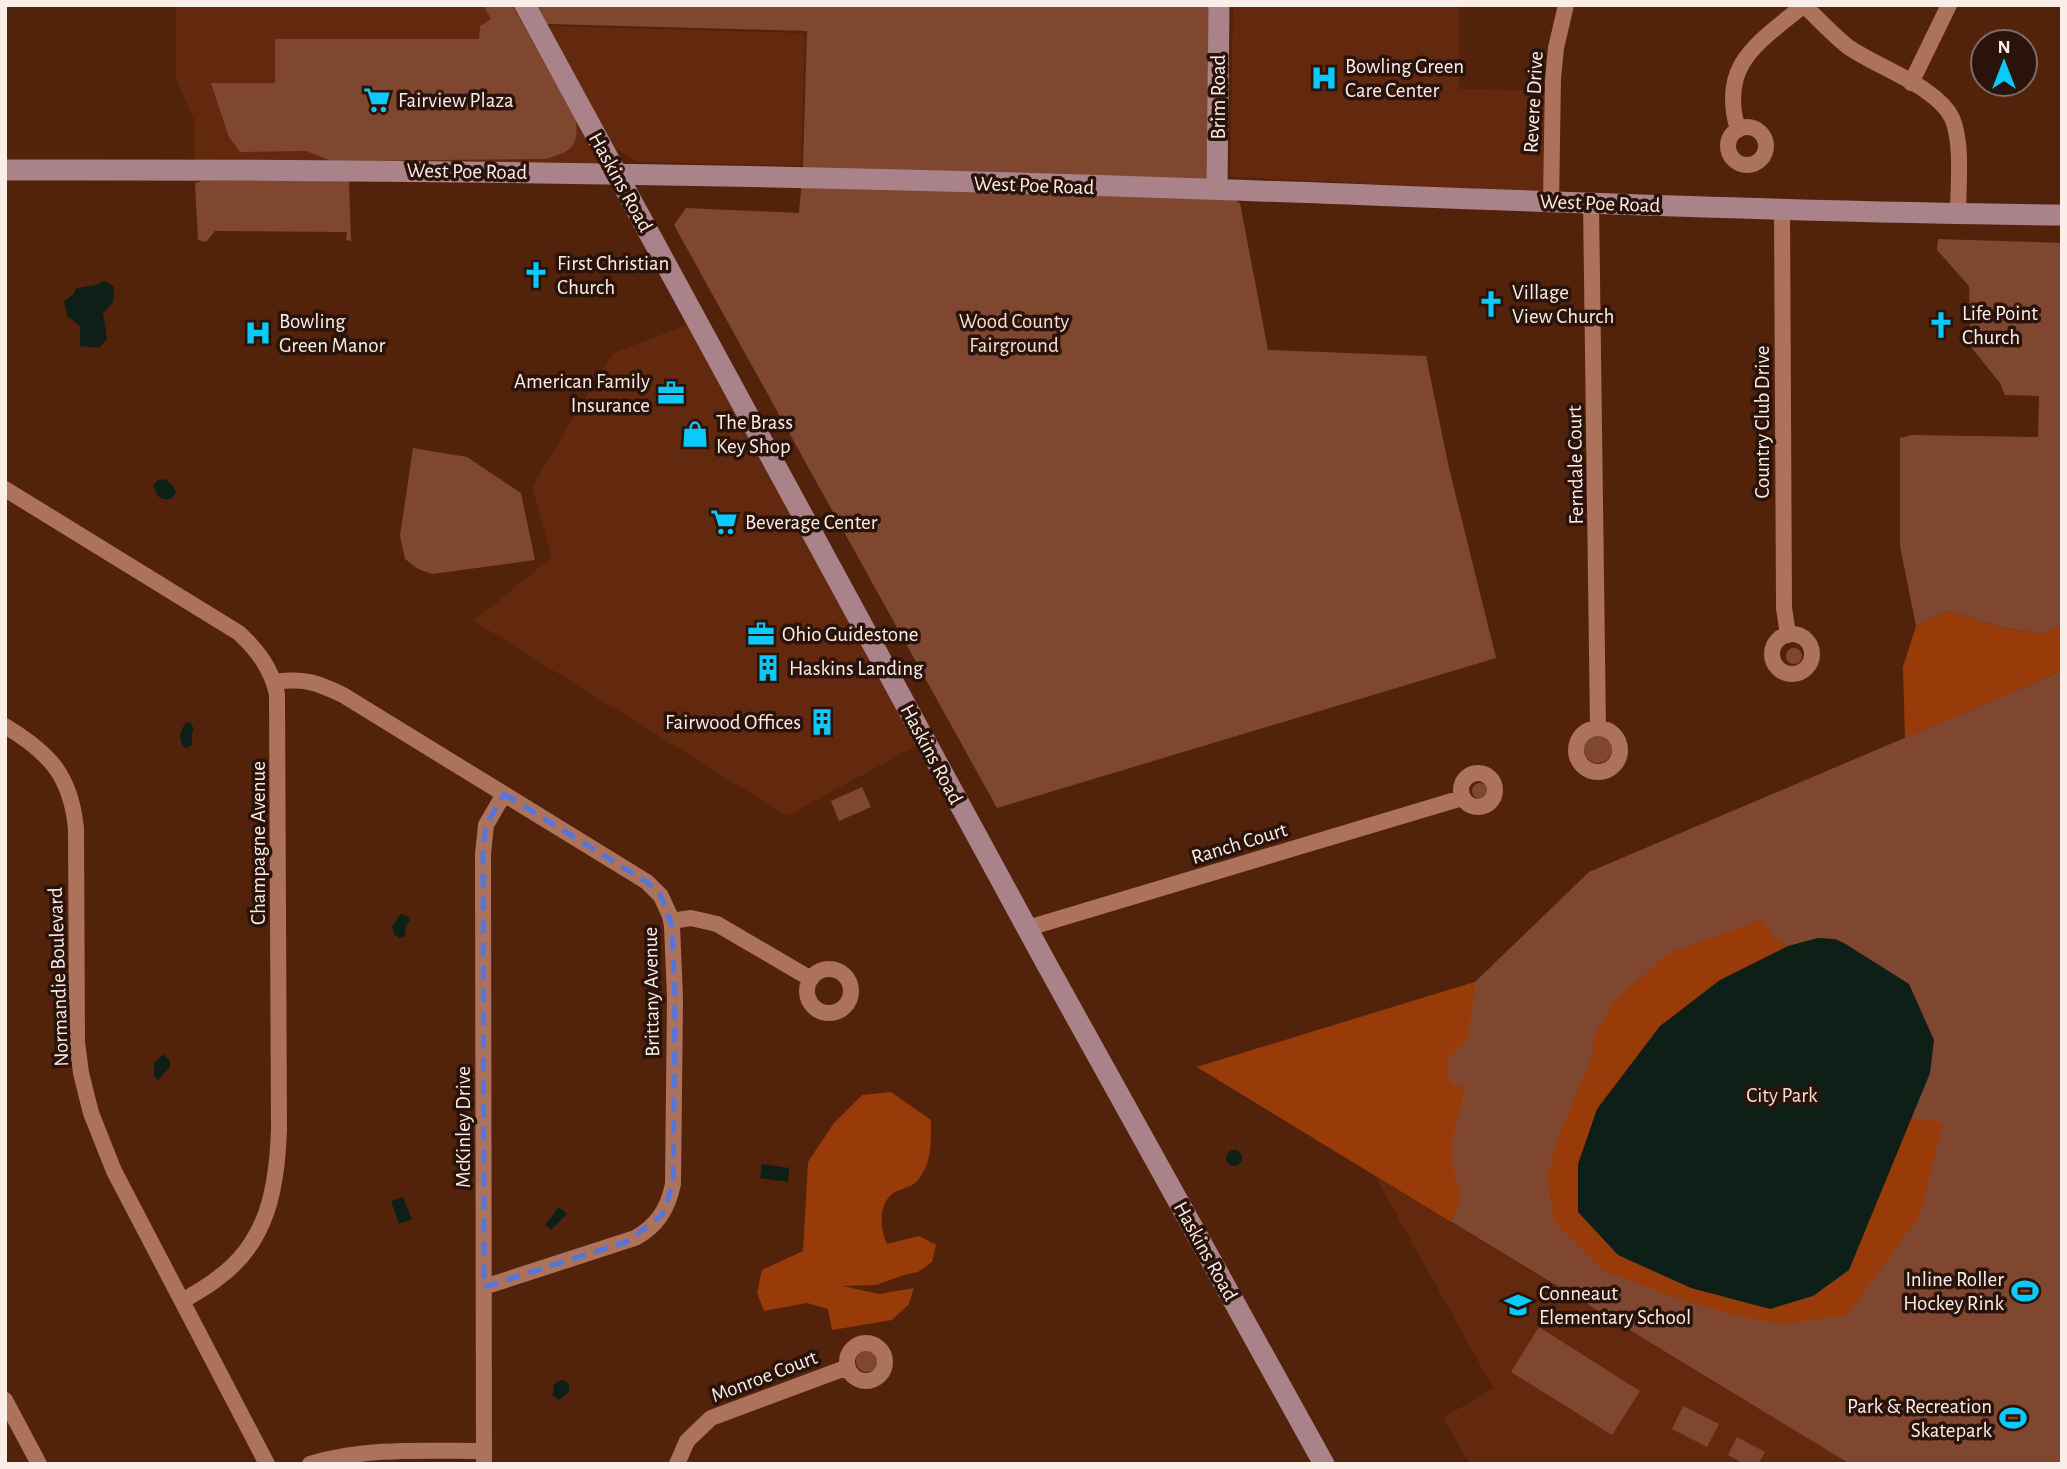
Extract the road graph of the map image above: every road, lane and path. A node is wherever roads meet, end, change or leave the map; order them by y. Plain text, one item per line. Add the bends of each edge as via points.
1 (525, 5) edge
2 (1219, 5) edge
3 (1566, 5) edge
4 (1804, 5) edge
5 (1949, 5) edge
6 (1911, 83) junction
7 (1738, 130) dead end
8 (5, 170) edge
9 (615, 172) junction
10 (1217, 189) junction
11 (1551, 201) junction
12 (1591, 203) junction
13 (1782, 209) junction
14 (1958, 214) junction
15 (2062, 215) edge
16 (5, 489) edge
17 (1788, 635) dead end
18 (275, 682) junction
19 (5, 726) edge
20 (1598, 728) dead end
21 (504, 794) junction
22 (1462, 798) dead end
23 (671, 921) junction
24 (1028, 928) junction
25 (811, 979) dead end
26 (484, 1287) junction
27 (182, 1301) junction
28 (848, 1367) dead end
29 (5, 1400) edge
30 (484, 1457) edge
31 (38, 1464) edge
32 (267, 1464) edge
33 (310, 1464) edge
34 (677, 1464) edge
35 (1324, 1464) edge

1 - 9 main road, Haskins Road
2 - 10 main road, Brim Road
3 - 11 street, Revere Drive via 1553,79
4 - 6 street via 1847,46
4 - 7 street via 1743,60 1735,81
5 - 6 street
6 - 14 street via 1945,105 1955,127
8 - 9 main road, West Poe Road
9 - 10 main road, West Poe Road
9 - 24 main road, Haskins Road
10 - 11 main road, West Poe Road
11 - 12 main road, West Poe Road
12 - 13 main road, West Poe Road
12 - 20 street, Ferndale Court
13 - 14 main road, West Poe Road
13 - 17 street, Country Club Drive via 1784,608
14 - 15 main road, West Poe Road
16 - 18 street, Champagne Avenue via 239,633 255,647
18 - 21 street, Brittany Avenue via 302,680 323,685
18 - 27 street, Champagne Avenue via 279,722 279,1130 274,1193 248,1249 219,1278
19 - 27 street, Normandie Boulevard via 51,761 71,798 76,829 76,1009 81,1073 107,1156
21 - 23 street, Brittany Avenue via 647,882 661,896
21 - 26 street, McKinley Drive via 486,825 483,855
22 - 24 street, Ranch Court
23 - 25 street via 691,918 717,924
23 - 26 street, Brittany Avenue via 673,1184 667,1206 655,1224 635,1238
24 - 35 main road, Haskins Road
26 - 30 street, McKinley Drive
27 - 32 street, Normandie Boulevard
28 - 34 street, Monroe Court via 711,1418 687,1441
29 - 31 street
30 - 33 street via 370,1452

